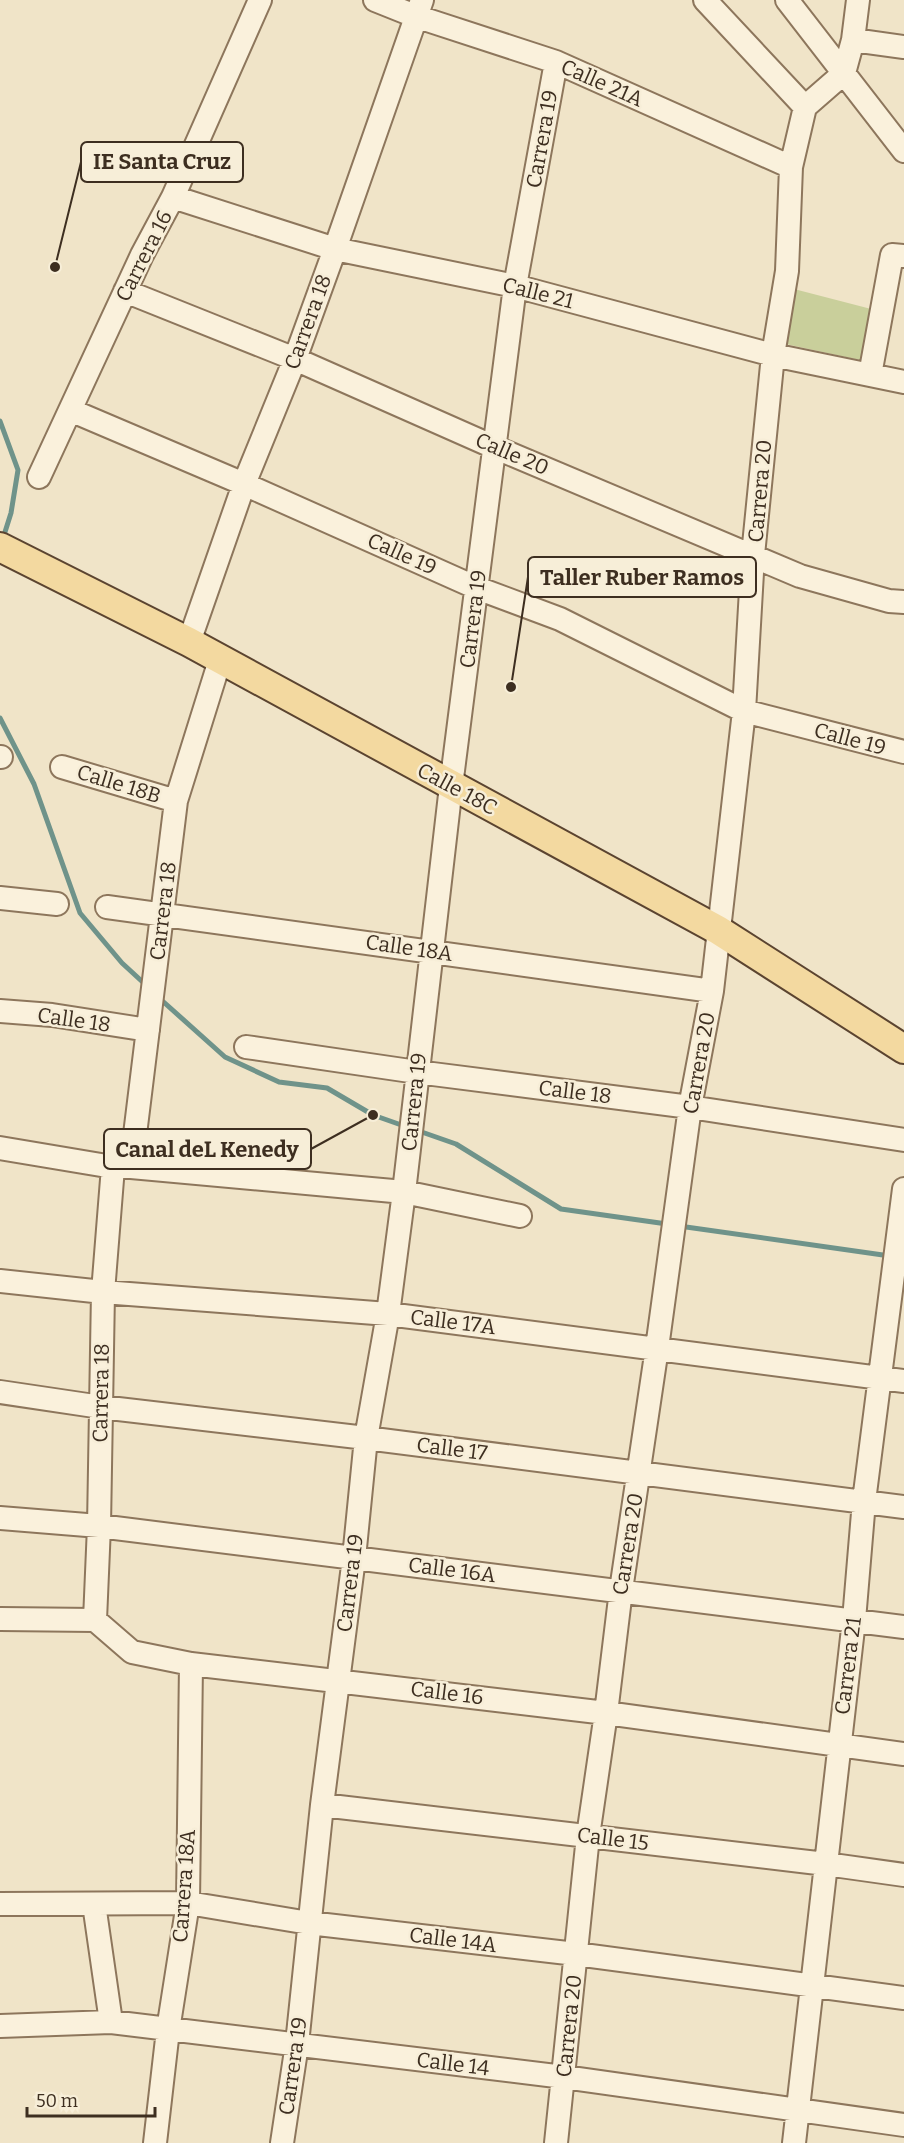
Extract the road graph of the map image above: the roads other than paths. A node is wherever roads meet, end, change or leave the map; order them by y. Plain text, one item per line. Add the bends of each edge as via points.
1 (260, 0) edge
2 (375, 0) edge
3 (705, 0) edge
4 (786, 0) edge
5 (858, 0) edge
6 (418, 8) edge
7 (853, 40) junction
8 (904, 46) edge
9 (556, 62) junction
10 (844, 73) junction
11 (805, 107) junction
12 (904, 151) edge
13 (790, 167) junction
14 (173, 197) junction
15 (335, 249) junction
16 (898, 256) edge
17 (515, 286) junction
18 (125, 291) junction
19 (772, 355) junction
20 (295, 359) junction
21 (870, 375) junction
22 (904, 382) edge
23 (70, 411) junction
24 (494, 447) junction
25 (39, 477) dead end
26 (244, 484) junction
27 (0, 546) edge
28 (753, 555) junction
29 (477, 588) junction
30 (904, 602) edge
31 (189, 642) junction
32 (220, 660) junction
33 (744, 711) junction
34 (904, 752) edge
35 (62, 767) dead end
36 (451, 786) junction
37 (176, 801) junction
38 (0, 898) edge
39 (57, 904) dead end
40 (107, 907) dead end
41 (163, 915) junction
42 (718, 930) junction
43 (431, 950) junction
44 (712, 991) junction
45 (0, 1011) edge
46 (150, 1019) junction
47 (246, 1047) dead end
48 (904, 1049) edge
49 (417, 1072) junction
50 (690, 1107) junction
51 (904, 1140) edge
52 (0, 1148) edge
53 (122, 1167) junction
54 (904, 1189) edge
55 (404, 1192) junction
56 (520, 1216) dead end
57 (0, 1281) edge
58 (104, 1292) junction
59 (388, 1314) junction
60 (657, 1348) junction
61 (881, 1377) junction
62 (904, 1381) edge
63 (0, 1392) edge
64 (101, 1407) junction
65 (366, 1438) junction
66 (639, 1474) junction
67 (864, 1501) junction
68 (904, 1507) edge
69 (0, 1518) edge
70 (99, 1526) junction
71 (354, 1558) junction
72 (621, 1590) junction
73 (0, 1619) edge
74 (95, 1620) junction
75 (854, 1620) junction
76 (904, 1627) edge
77 (191, 1664) junction
78 (337, 1680) junction
79 (606, 1713) junction
80 (838, 1746) junction
81 (904, 1754) edge
82 (322, 1805) junction
83 (588, 1836) junction
84 (826, 1864) junction
85 (904, 1875) edge
86 (188, 1903) junction
87 (0, 1904) edge
88 (94, 1904) junction
89 (309, 1923) junction
90 (576, 1954) junction
91 (813, 1986) junction
92 (904, 1998) edge
93 (111, 2022) junction
94 (0, 2026) edge
95 (168, 2030) junction
96 (297, 2044) junction
97 (564, 2077) junction
98 (798, 2110) junction
99 (904, 2125) edge
100 (155, 2143) edge
101 (282, 2143) edge
102 (556, 2143) edge
103 (794, 2143) edge

1 - 14 street, Carrera 16
2 - 6 street, Calle 21A
3 - 11 street
4 - 10 street
5 - 7 street
6 - 9 street, Calle 21A
6 - 15 street, Carrera 18
7 - 8 street
7 - 10 street
9 - 13 street, Calle 21A
9 - 17 street, Carrera 19
10 - 11 street
10 - 12 street
11 - 13 street, Carrera 20
13 - 19 street, Carrera 20 via 787,271
14 - 15 street, Calle 21
14 - 18 street, Carrera 16
15 - 17 street, Calle 21
15 - 20 street, Carrera 18
16 - 21 street
17 - 19 street, Calle 21
17 - 24 street, Carrera 19
18 - 20 street, Calle 20
18 - 23 street, Carrera 16
19 - 21 street, Calle 21
19 - 28 street, Carrera 20
20 - 24 street, Calle 20
20 - 26 street, Carrera 18
21 - 22 street, Calle 21
23 - 25 street, Carrera 16
23 - 26 street, Calle 19
24 - 28 street, Calle 20
24 - 29 street, Carrera 19
26 - 29 street, Calle 19
26 - 31 street, Carrera 18
27 - 31 main road, Calle 18C
28 - 30 street, Calle 20 via 800,576
28 - 33 street, Carrera 20
29 - 33 street, Calle 19 via 560,619
29 - 36 street, Carrera 19
31 - 32 main road, Calle 18C
32 - 36 main road, Calle 18C
32 - 37 street, Carrera 18
33 - 34 street, Calle 19
33 - 42 street, Carrera 20
35 - 37 street, Calle 18B
36 - 42 main road, Calle 18C
36 - 43 street, Carrera 19
37 - 41 street, Carrera 18
38 - 39 street
40 - 41 street, Calle 18A
41 - 43 street, Calle 18A
41 - 46 street, Carrera 18
42 - 44 street, Carrera 20
42 - 48 main road, Calle 18C
43 - 44 street, Calle 18A
43 - 49 street, Carrera 19
44 - 50 street, Carrera 20
45 - 46 street, Calle 18
46 - 53 street, Carrera 18
47 - 49 street, Calle 18
49 - 50 street, Calle 18
49 - 55 street, Carrera 19
50 - 51 street, Calle 18
50 - 60 street, Carrera 20
52 - 53 street
53 - 55 street
53 - 58 street, Carrera 18
54 - 61 street, Carrera 21
55 - 56 street
55 - 59 street, Carrera 19
57 - 58 street, Calle 17A
58 - 59 street, Calle 17A
58 - 64 street, Carrera 18
59 - 60 street, Calle 17A
59 - 65 street, Carrera 19
60 - 61 street, Calle 17A
60 - 66 street, Carrera 20
61 - 62 street, Calle 17A
61 - 67 street, Carrera 21
63 - 64 street, Calle 17
64 - 65 street, Calle 17
64 - 70 street, Carrera 18
65 - 66 street, Calle 17
65 - 71 street, Carrera 19
66 - 67 street, Calle 17
66 - 72 street, Carrera 20
67 - 68 street, Calle 17
67 - 75 street, Carrera 21
69 - 70 street, Calle 16A
70 - 71 street, Calle 16A
70 - 74 street, Carrera 18
71 - 72 street, Calle 16A
71 - 78 street, Carrera 19
72 - 75 street, Calle 16A
72 - 79 street, Carrera 20
73 - 74 street
74 - 77 street, Calle 16 via 132,1652
75 - 76 street, Calle 16A
75 - 80 street, Carrera 21
77 - 78 street, Calle 16
77 - 86 street, Carrera 18A
78 - 79 street, Calle 16
78 - 82 street, Carrera 19
79 - 80 street, Calle 16
79 - 83 street, Carrera 20
80 - 81 street, Calle 16
80 - 84 street, Carrera 21
82 - 83 street, Calle 15
82 - 89 street, Carrera 19
83 - 84 street, Calle 15
83 - 90 street, Carrera 20
84 - 85 street, Calle 15
84 - 91 street, Carrera 21
86 - 88 street, Calle 14A
86 - 89 street, Calle 14A
86 - 95 street, Carrera 18A
87 - 88 street, Calle 14A
88 - 93 street
89 - 90 street, Calle 14A
89 - 96 street, Carrera 19
90 - 91 street, Calle 14A
90 - 97 street, Carrera 20
91 - 92 street, Calle 14A
91 - 98 street, Carrera 21
93 - 94 street, Calle 14
93 - 95 street, Calle 14
95 - 96 street, Calle 14
95 - 100 street, Carrera 18A
96 - 97 street, Calle 14
96 - 101 street, Carrera 19
97 - 98 street, Calle 14
97 - 102 street, Carrera 20
98 - 99 street, Calle 14
98 - 103 street, Carrera 21

